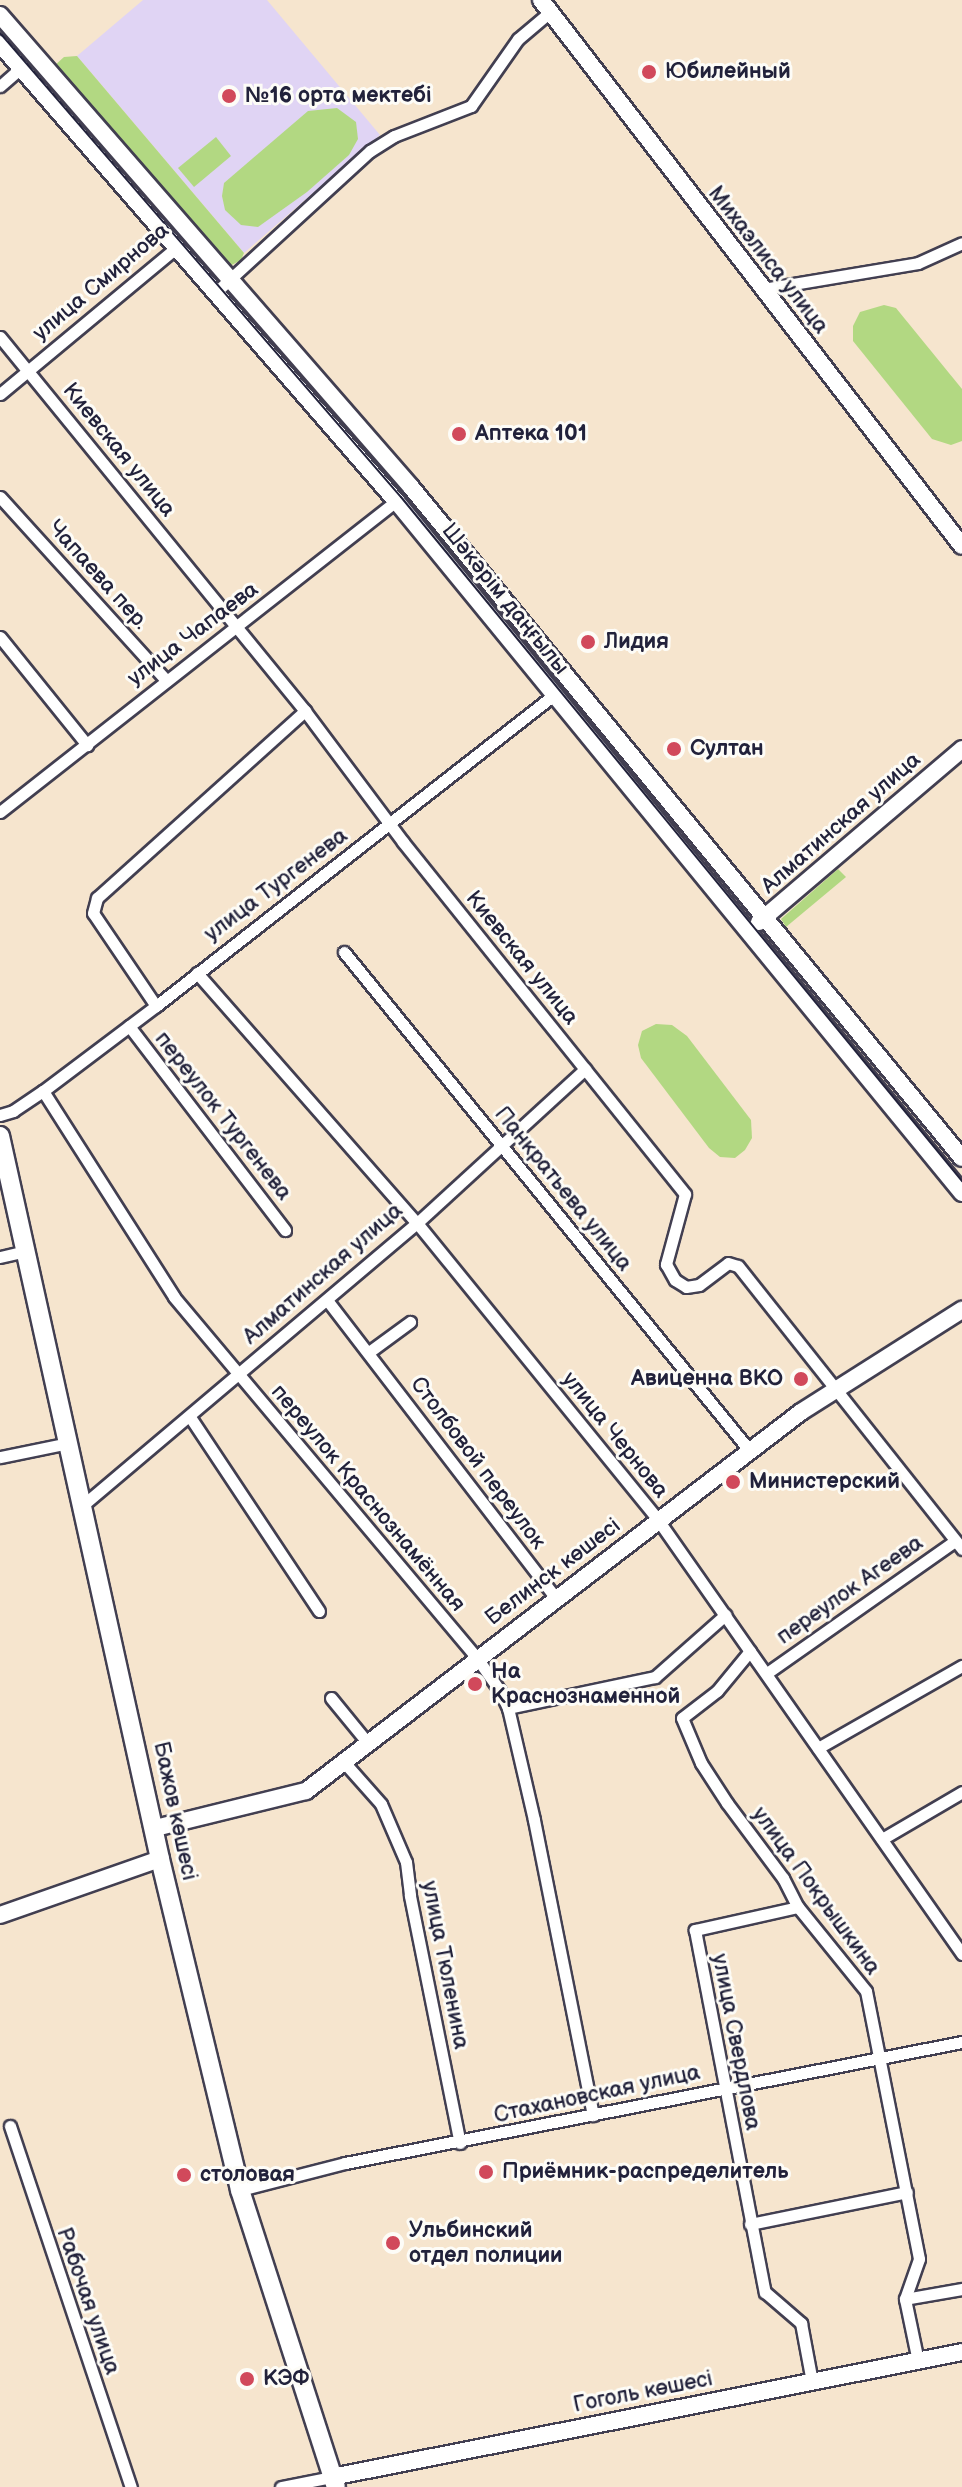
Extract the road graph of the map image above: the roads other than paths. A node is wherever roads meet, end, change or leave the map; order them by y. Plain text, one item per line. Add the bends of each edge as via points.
1 (543, 3) edge
2 (0, 15) edge
3 (0, 44) edge
4 (35, 55) junction
5 (21, 68) junction
6 (0, 86) edge
7 (192, 235) junction
8 (962, 243) edge
9 (177, 247) junction
10 (230, 280) junction
11 (763, 289) junction
12 (216, 292) junction
13 (0, 337) edge
14 (29, 371) junction
15 (0, 394) edge
16 (411, 487) junction
17 (0, 497) edge
18 (396, 501) junction
19 (962, 546) edge
20 (239, 628) junction
21 (0, 637) edge
22 (167, 681) junction
23 (572, 681) junction
24 (555, 694) junction
25 (305, 711) junction
26 (87, 745) junction
27 (962, 749) edge
28 (0, 812) edge
29 (392, 824) junction
30 (766, 917) junction
31 (749, 931) junction
32 (344, 952) dead end
33 (197, 973) junction
34 (156, 1006) junction
35 (129, 1026) junction
36 (585, 1069) junction
37 (43, 1091) junction
38 (0, 1115) edge
39 (0, 1136) edge
40 (501, 1145) junction
41 (962, 1158) edge
42 (962, 1193) edge
43 (417, 1223) junction
44 (285, 1230) dead end
45 (25, 1251) junction
46 (0, 1257) edge
47 (327, 1300) junction
48 (962, 1310) edge
49 (410, 1322) dead end
50 (369, 1352) junction
51 (239, 1376) junction
52 (836, 1387) junction
53 (190, 1417) junction
54 (68, 1443) junction
55 (750, 1451) junction
56 (0, 1457) edge
57 (83, 1505) junction
58 (658, 1520) junction
59 (959, 1545) edge
60 (555, 1597) junction
61 (319, 1611) dead end
62 (725, 1615) junction
63 (750, 1651) junction
64 (477, 1658) junction
65 (962, 1666) edge
66 (767, 1673) junction
67 (331, 1698) dead end
68 (508, 1708) junction
69 (367, 1742) junction
70 (818, 1748) junction
71 (343, 1761) junction
72 (962, 1792) edge
73 (155, 1828) junction
74 (882, 1839) junction
75 (160, 1859) junction
76 (798, 1907) junction
77 (0, 1915) edge
78 (962, 1954) edge
79 (962, 2042) edge
80 (880, 2058) junction
81 (725, 2089) junction
82 (593, 2115) junction
83 (10, 2126) dead end
84 (460, 2143) junction
85 (240, 2190) junction
86 (907, 2192) junction
87 (750, 2224) junction
88 (962, 2289) edge
89 (905, 2299) junction
90 (962, 2352) edge
91 (918, 2361) junction
92 (812, 2382) junction
93 (334, 2482) edge
94 (131, 2487) edge
95 (281, 2487) edge

1 - 10 street via 471,106 370,151
1 - 11 main road, Михаэлиса улица
2 - 4 main road, Шәкәрім даңғылы
3 - 5 main road, Шәкәрім даңғылы
4 - 5 main road
4 - 7 main road, Шәкәрім даңғылы
5 - 6 street
5 - 9 main road, Шәкәрім даңғылы
7 - 9 main road, улица Смирнова
7 - 10 main road, Шәкәрім даңғылы
8 - 11 street via 918,263
9 - 12 main road, Шәкәрім даңғылы
9 - 14 street, улица Смирнова
10 - 12 street
10 - 16 main road, Шәкәрім даңғылы
11 - 19 main road, Михаэлиса улица
12 - 18 main road, Шәкәрім даңғылы
13 - 14 street, Киевская улица
14 - 15 street, улица Смирнова
14 - 20 street, Киевская улица
16 - 18 main road, улица Чапаева
16 - 23 main road, Шәкәрім даңғылы
17 - 22 street, Чапаева пер.
18 - 20 street, улица Чапаева
18 - 24 main road, Шәкәрім даңғылы
20 - 22 street, улица Чапаева
20 - 25 street, Киевская улица
21 - 26 street
22 - 26 street, улица Чапаева
23 - 24 main road, улица Тургенева
23 - 30 main road, Шәкәрім даңғылы
24 - 29 street, улица Тургенева
24 - 31 main road, Шәкәрім даңғылы
25 - 29 street, Киевская улица
25 - 34 street via 97,898 93,913
26 - 28 street, улица Чапаева
27 - 30 main road, Алматинская улица
29 - 33 street, улица Тургенева
29 - 36 street, Киевская улица
30 - 31 main road, Алматинская улица
30 - 41 main road, Шәкәрім даңғылы
31 - 42 main road, Шәкәрім даңғылы
32 - 40 street, Панкратьева улица
33 - 34 street, улица Тургенева
33 - 43 street, улица Чернова
34 - 35 street, улица Тургенева
35 - 37 street, улица Тургенева
35 - 44 street, переулок Тургенева
36 - 40 street, Алматинская улица
36 - 52 street, Киевская улица via 685,1194 666,1264 675,1280 686,1287 699,1285 728,1263 738,1266
37 - 38 street, улица Тургенева
37 - 51 street, переулок Краснознамённая via 174,1297
39 - 45 main road, Бажов көшесі
40 - 43 street, Алматинская улица
40 - 55 street, Панкратьева улица
43 - 47 street, Алматинская улица
43 - 58 street, улица Чернова
45 - 46 street
45 - 54 main road, Бажов көшесі
47 - 50 street, Столбовой переулок
47 - 51 street, Алматинская улица
48 - 52 main road, Белинск көшесі
49 - 50 street
50 - 60 street, Столбовой переулок
51 - 53 street, Алматинская улица
51 - 64 street, переулок Краснознамённая
52 - 55 main road, Белинск көшесі
52 - 59 street, Киевская улица
53 - 57 street, Алматинская улица
53 - 61 street
54 - 56 street
54 - 57 main road, Бажов көшесі
55 - 58 main road, Белинск көшесі
57 - 73 main road, Бажов көшесі
58 - 60 main road, Белинск көшесі
58 - 62 street, улица Чернова
59 - 66 street, переулок Агеева
60 - 64 main road, Белинск көшесі
62 - 63 street, улица Чернова
62 - 68 street via 655,1677
63 - 66 street, улица Чернова
63 - 76 street, улица Покрышкина via 717,1691 682,1718 701,1763
64 - 68 street, переулок Краснознамённая
64 - 69 main road, Белинск көшесі
65 - 70 street
66 - 70 street, улица Чернова
67 - 69 street
68 - 82 street, переулок Краснознамённая
69 - 71 main road, Белинск көшесі
70 - 74 street, улица Чернова
71 - 73 main road, Белинск көшесі via 306,1791
71 - 84 street, улица Тюленина via 381,1804 406,1862
72 - 74 street
73 - 75 main road, Бажов көшесі
74 - 78 street, улица Чернова
75 - 77 main road
75 - 85 main road, Бажов көшесі
76 - 80 street, улица Покрышкина via 866,1991
76 - 81 street, улица Свердлова via 695,1930
79 - 80 street, Стахановская улица
80 - 81 street, Стахановская улица
80 - 86 street, улица Покрышкина
81 - 82 street, Стахановская улица
81 - 87 street, улица Свердлова
82 - 84 street, Стахановская улица
83 - 94 street, Рабочая улица
84 - 85 street, Стахановская улица via 345,2163
85 - 93 main road, Бажов көшесі
86 - 87 street
86 - 89 street, улица Покрышкина via 919,2259
87 - 92 street, улица Свердлова via 765,2292 801,2323
88 - 89 street
89 - 91 street
90 - 91 main road, Гоголь көшесі
91 - 92 main road, Гоголь көшесі
92 - 93 main road, Гоголь көшесі
93 - 95 street

